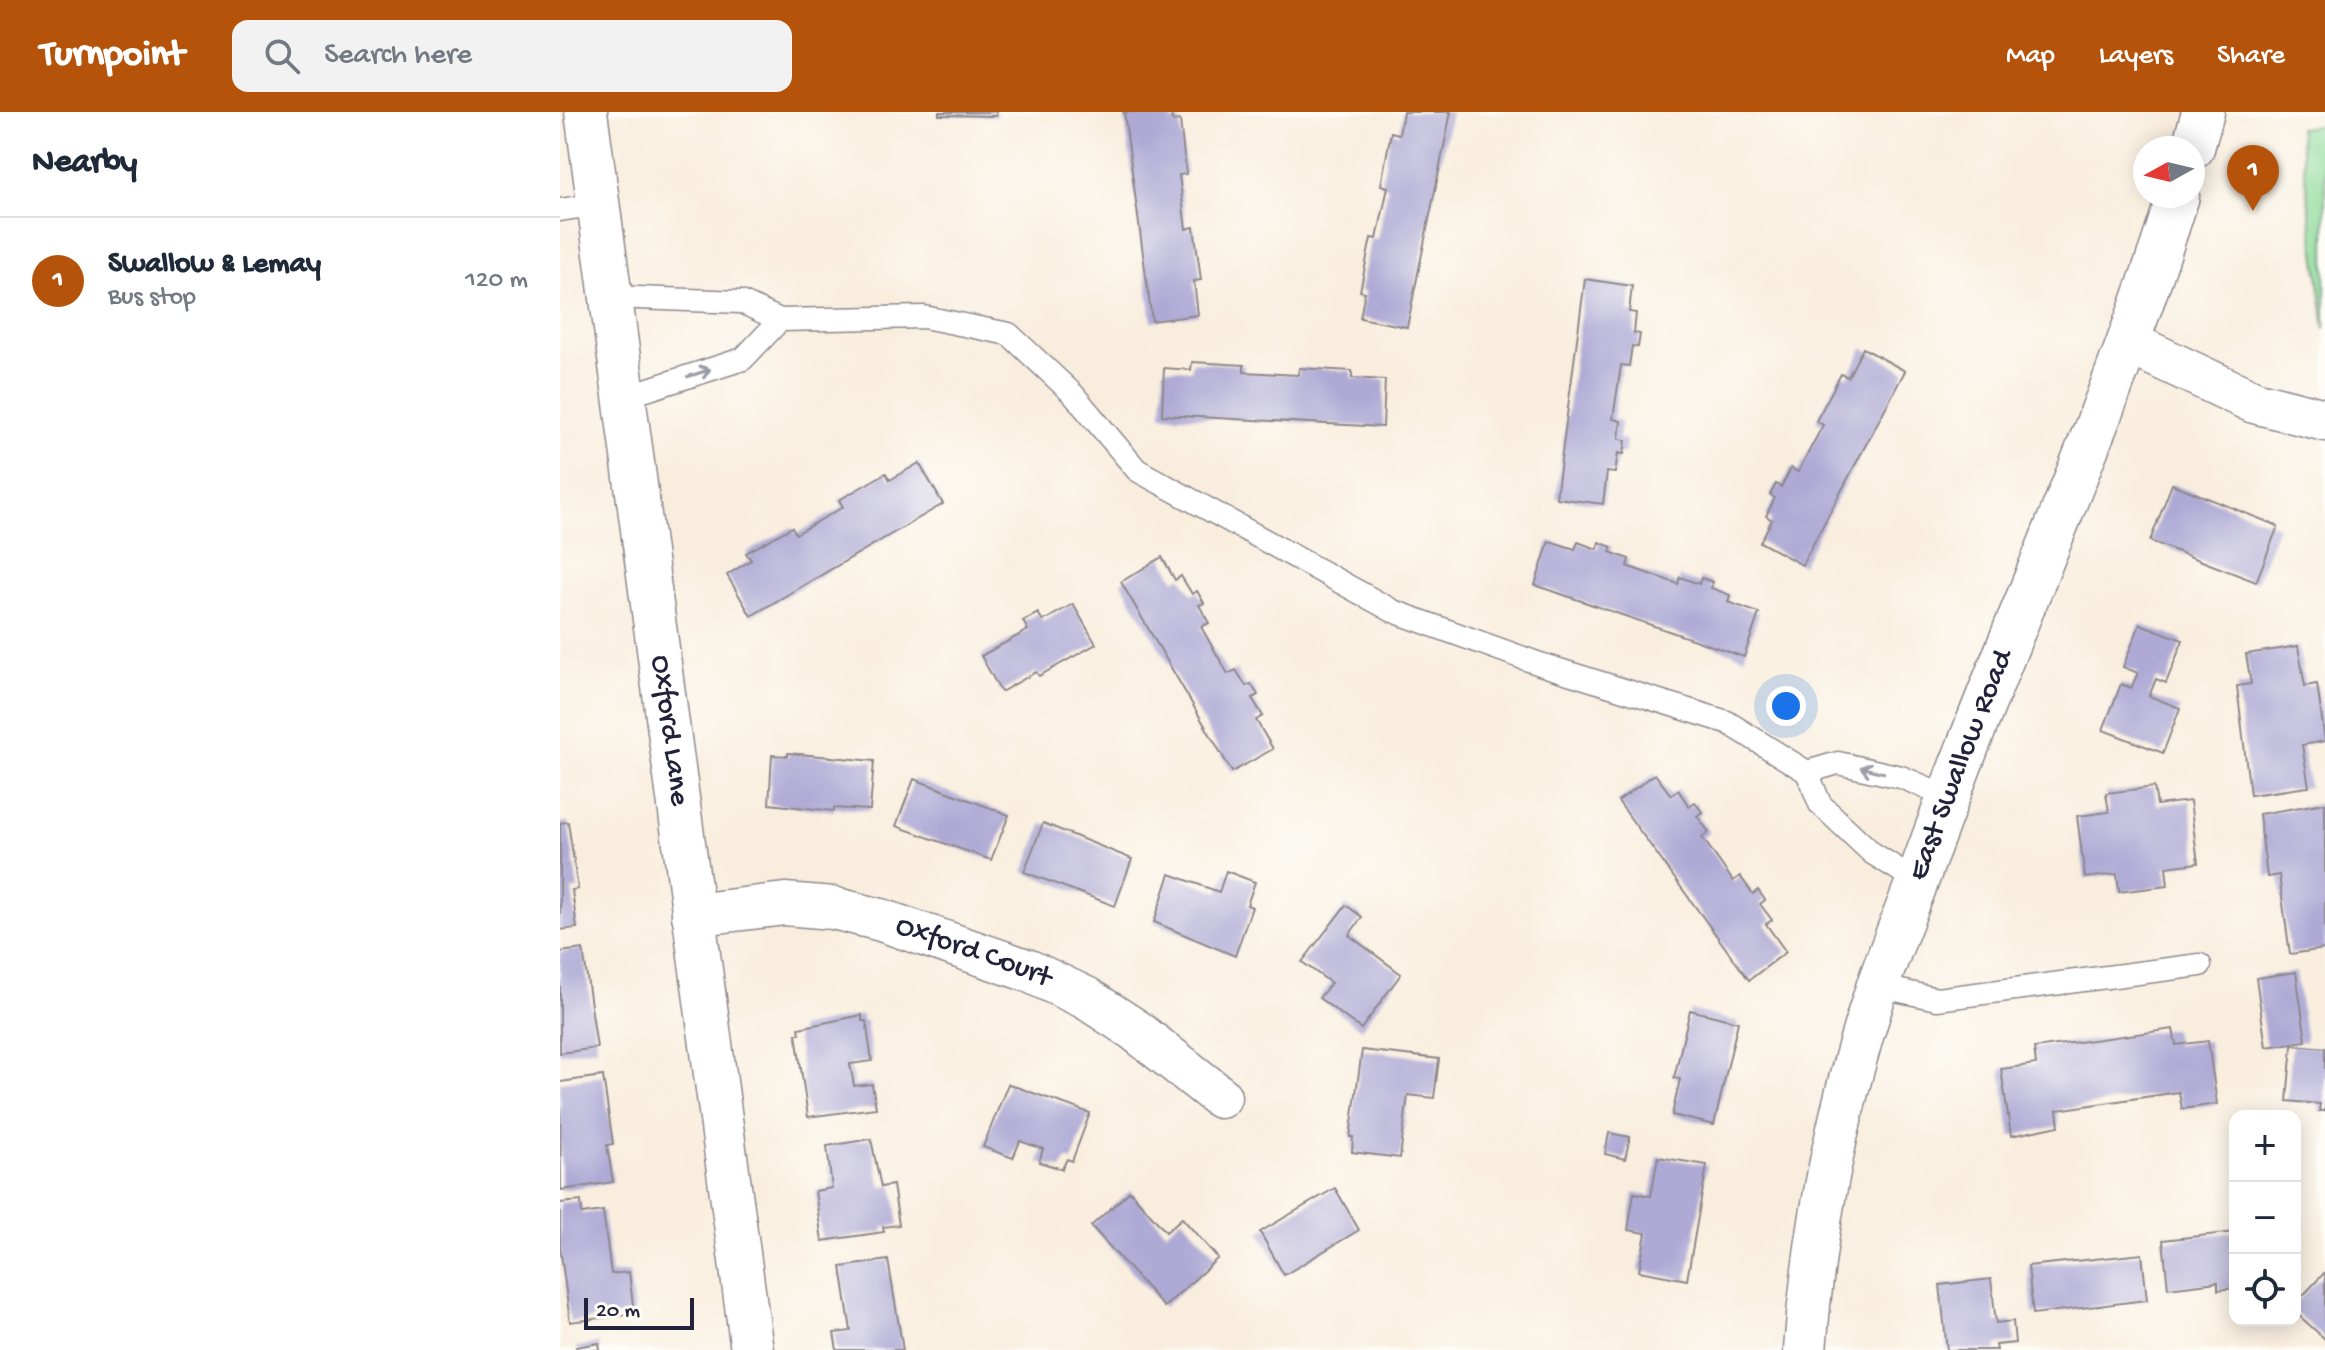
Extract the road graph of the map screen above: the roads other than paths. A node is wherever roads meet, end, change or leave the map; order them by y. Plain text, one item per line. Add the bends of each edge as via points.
1 (586, 112) edge
2 (2203, 112) edge
3 (2196, 136) edge
4 (579, 207) edge
5 (2174, 208) edge
6 (611, 297) junction
7 (780, 320) junction
8 (2129, 343) junction
9 (624, 397) junction
10 (2325, 420) edge
11 (1807, 772) junction
12 (1946, 796) junction
13 (1917, 881) junction
14 (693, 915) junction
15 (2200, 965) dead end
16 (1878, 986) junction
17 (1220, 1097) dead end
18 (752, 1350) edge
19 (1805, 1350) edge

1 - 4 street, Oxford Lane
2 - 3 street
4 - 6 street, Oxford Lane
5 - 8 street, East Swallow Road
6 - 7 lane via 741,302
6 - 9 street, Oxford Lane
9 -> 7 lane via 743,359
7 - 11 lane via 924,317 1009,334 1073,394 1137,470 1393,611 1727,722
8 - 10 street via 2254,402
8 - 12 street, East Swallow Road
9 - 14 street, Oxford Lane
12 -> 11 lane via 1901,777 1838,763
11 - 13 lane via 1820,804 1872,853
12 - 13 street, East Swallow Road
13 - 16 street, East Swallow Road
14 - 17 street, Oxford Court via 785,904 881,920 1014,966 1086,998
14 - 18 street, Oxford Lane
15 - 16 lane via 1937,999
16 - 19 street, East Swallow Road via 1844,1103 1820,1219

